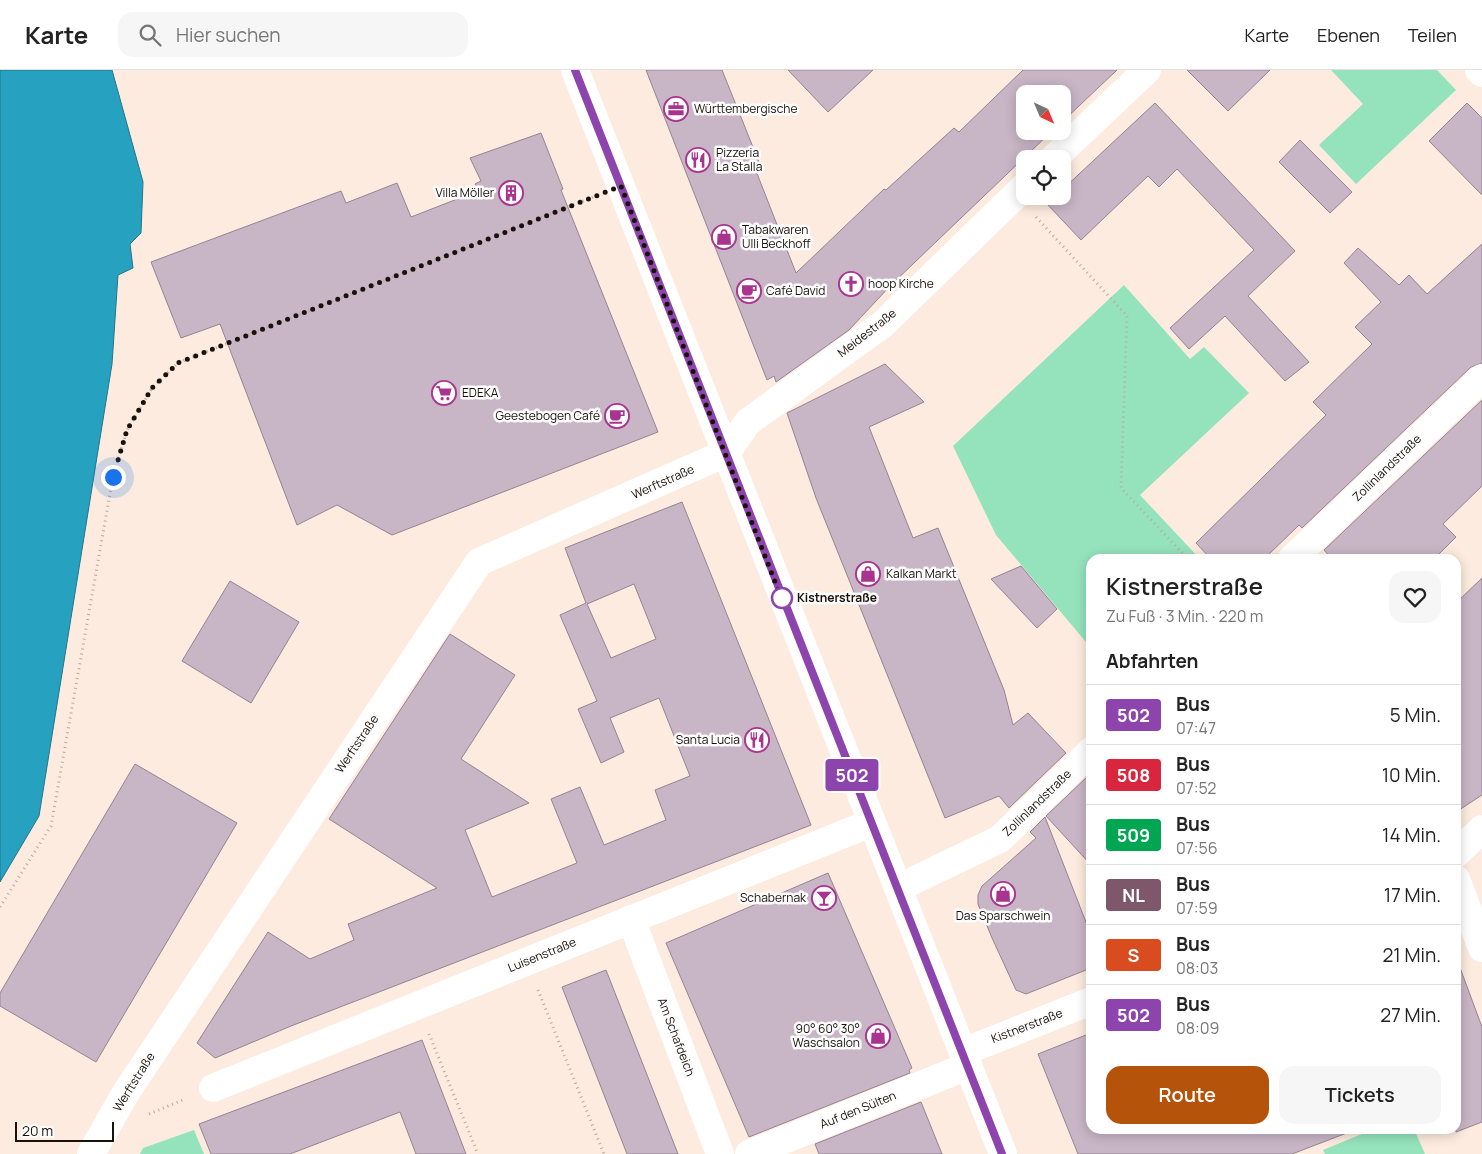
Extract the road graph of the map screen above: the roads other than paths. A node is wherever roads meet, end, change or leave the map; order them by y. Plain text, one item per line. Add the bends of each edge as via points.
1 (575, 70) edge
2 (1147, 70) edge
3 (1479, 70) edge
4 (1482, 73) edge
5 (1063, 150) edge
6 (1016, 194) edge
7 (1482, 378) edge
8 (726, 453) junction
9 (1297, 554) edge
10 (1086, 755) edge
11 (871, 823) junction
12 (1482, 829) edge
13 (1461, 849) edge
14 (898, 888) junction
15 (1461, 891) edge
16 (631, 920) junction
17 (1482, 948) edge
18 (1086, 1003) edge
19 (965, 1059) junction
20 (213, 1088) road end
21 (91, 1154) edge
22 (720, 1154) edge
23 (749, 1154) edge
24 (1002, 1154) edge

1 - 8 street
2 - 5 street
3 - 4 street
6 - 8 street, Meidestraße via 883,324 748,422
7 - 9 street, Zollinlandstraße
8 - 11 street
8 - 21 street, Werftstraße via 479,562 124,1094
10 - 14 street, Zollinlandstraße via 1000,838
11 - 14 street
11 - 16 street, Luisenstraße
12 - 13 street
14 - 19 street
15 - 17 street
16 - 20 street, Luisenstraße
16 - 22 street, Am Schafdeich
18 - 19 street, Kistnerstraße
19 - 23 street, Auf den Sülten
19 - 24 street

